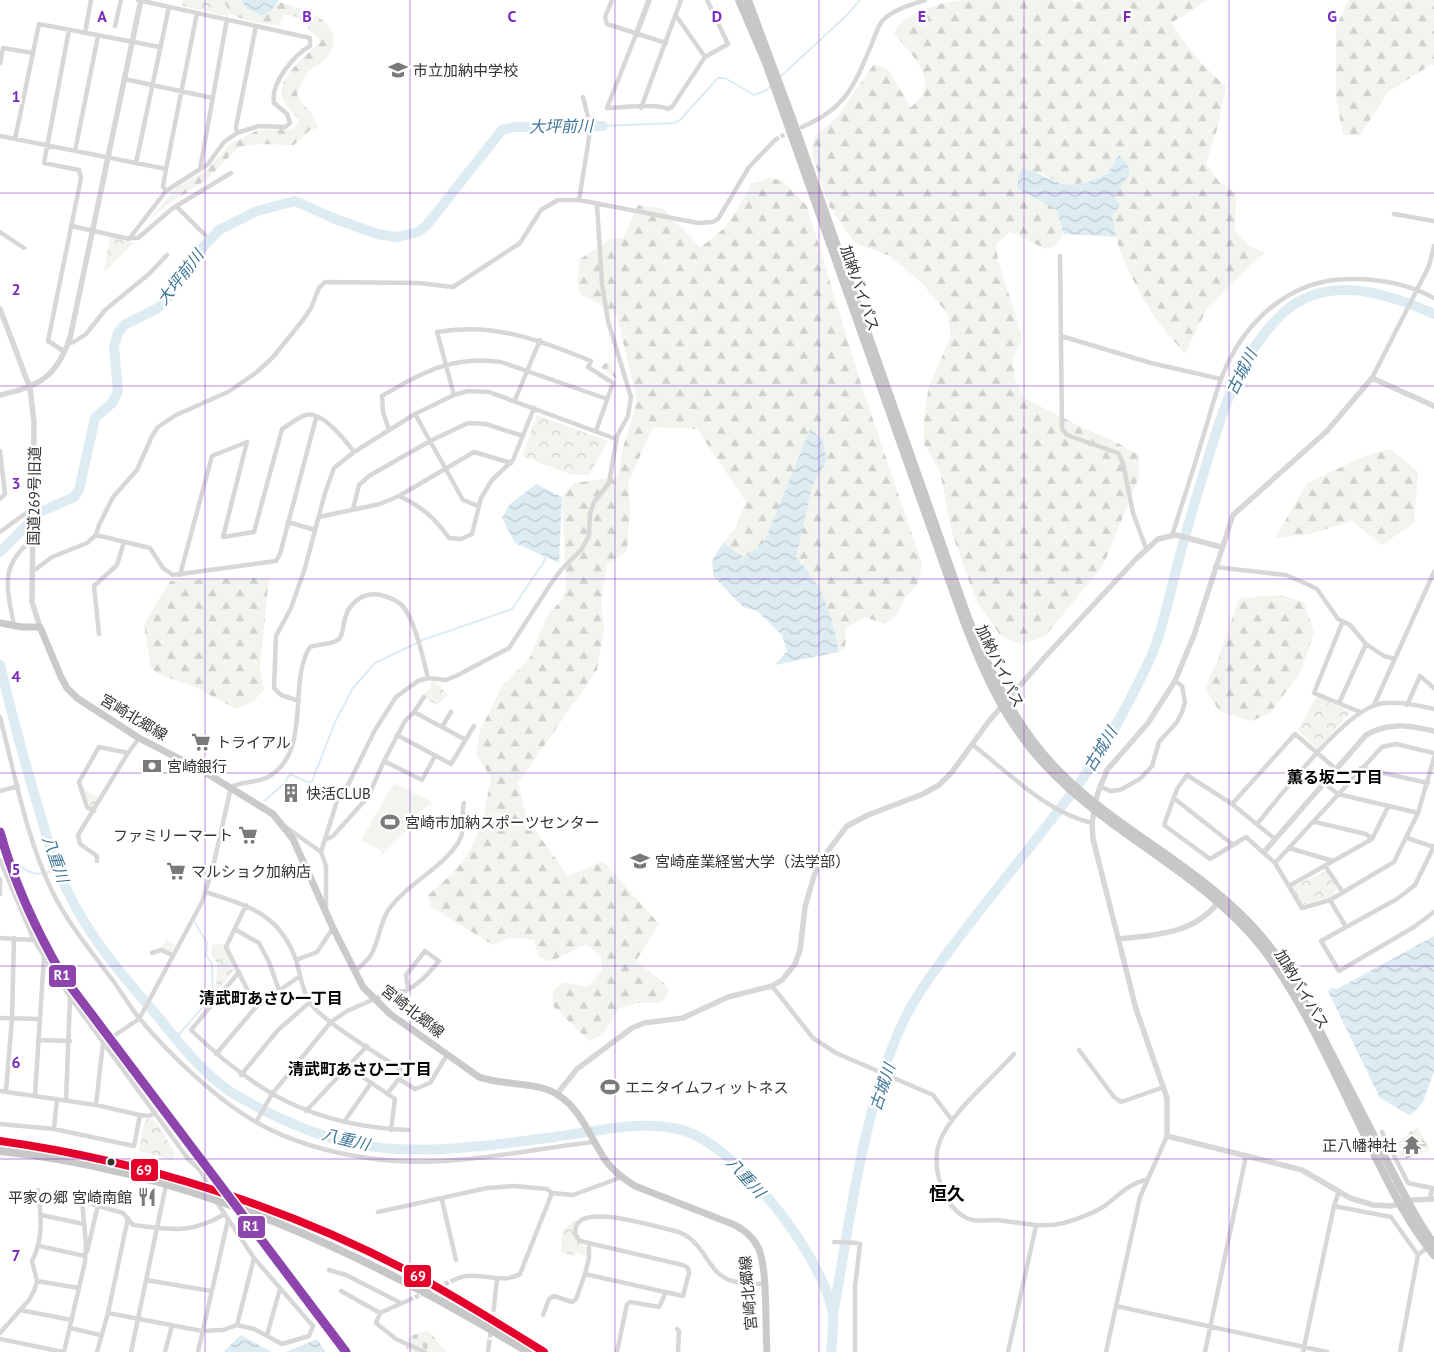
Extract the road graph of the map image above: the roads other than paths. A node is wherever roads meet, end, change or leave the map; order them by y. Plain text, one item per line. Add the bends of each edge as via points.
1 (91, 0) edge
2 (121, 0) edge
3 (140, 0) edge
4 (612, 0) edge
5 (649, 0) edge
6 (681, 0) edge
7 (707, 0) edge
8 (739, 0) edge
9 (748, 0) edge
10 (925, 0) edge
11 (168, 7) junction
12 (197, 13) junction
13 (677, 17) junction
14 (227, 20) junction
15 (116, 26) dead end
16 (256, 26) junction
17 (69, 30) junction
18 (636, 32) junction
19 (85, 33) junction
20 (98, 36) junction
21 (132, 42) junction
22 (666, 43) junction
23 (160, 47) junction
24 (33, 53) junction
25 (705, 57) junction
26 (0, 63) edge
27 (124, 79) junction
28 (152, 85) junction
29 (181, 92) junction
30 (583, 97) dead end
31 (213, 98) junction
32 (640, 108) junction
33 (802, 127) dead end
34 (237, 133) junction
35 (0, 136) edge
36 (15, 140) junction
37 (775, 140) tunnel mouth
38 (46, 146) junction
39 (75, 151) junction
40 (108, 158) junction
41 (136, 163) junction
42 (200, 169) junction
43 (166, 170) junction
44 (231, 173) dead end
45 (166, 191) junction
46 (579, 200) junction
47 (597, 205) junction
48 (177, 207) junction
49 (1394, 214) dead end
50 (1434, 221) edge
51 (72, 226) junction
52 (92, 230) junction
53 (0, 232) edge
54 (205, 234) dead end
55 (130, 238) junction
56 (1434, 246) edge
57 (24, 248) dead end
58 (168, 255) dead end
59 (1060, 256) dead end
60 (1415, 291) junction
61 (1434, 298) edge
62 (0, 309) edge
63 (1061, 336) junction
64 (540, 340) junction
65 (68, 343) junction
66 (65, 352) junction
67 (447, 365) junction
68 (528, 371) junction
69 (1372, 378) junction
70 (1221, 379) junction
71 (30, 388) junction
72 (0, 395) edge
73 (454, 395) junction
74 (607, 399) junction
75 (515, 400) junction
76 (1434, 406) edge
77 (534, 408) junction
78 (415, 414) junction
79 (316, 418) junction
80 (389, 430) junction
81 (596, 431) junction
82 (523, 436) junction
83 (616, 439) junction
84 (430, 441) junction
85 (0, 451) edge
86 (354, 452) junction
87 (511, 463) junction
88 (445, 468) junction
89 (399, 496) junction
90 (0, 499) edge
91 (478, 506) junction
92 (353, 509) junction
93 (34, 510) junction
94 (319, 517) junction
95 (288, 522) junction
96 (315, 530) junction
97 (0, 532) edge
98 (96, 535) junction
99 (1174, 535) junction
100 (33, 539) junction
101 (124, 542) junction
102 (1221, 547) junction
103 (1146, 548) junction
104 (1215, 567) junction
105 (32, 572) junction
106 (1434, 572) edge
107 (180, 575) junction
108 (0, 623) edge
109 (1342, 623) junction
110 (12, 625) junction
111 (40, 627) junction
112 (100, 634) dead end
113 (1366, 644) junction
114 (1395, 659) junction
115 (428, 678) junction
116 (1175, 681) junction
117 (1434, 688) edge
118 (1000, 697) junction
119 (424, 698) dead end
120 (299, 701) junction
121 (1339, 703) junction
122 (1408, 704) junction
123 (1374, 705) junction
124 (1434, 709) edge
125 (414, 712) junction
126 (451, 712) dead end
127 (1360, 712) junction
128 (0, 719) edge
129 (474, 726) dead end
130 (442, 727) junction
131 (1434, 731) edge
132 (397, 735) junction
133 (140, 738) junction
134 (466, 740) junction
135 (973, 744) junction
136 (128, 753) junction
137 (1434, 753) edge
138 (1317, 754) junction
139 (434, 756) junction
140 (1434, 758) edge
141 (384, 761) junction
142 (1361, 768) junction
143 (1336, 769) junction
144 (1324, 782) junction
145 (1428, 783) junction
146 (18, 786) junction
147 (1100, 786) junction
148 (231, 787) junction
149 (0, 791) edge
150 (1338, 794) junction
151 (1175, 799) junction
152 (464, 803) dead end
153 (1232, 804) junction
154 (1388, 807) junction
155 (94, 811) junction
156 (1418, 813) junction
157 (1315, 822) junction
158 (1092, 824) junction
159 (1257, 824) junction
160 (284, 826) junction
161 (1407, 838) junction
162 (327, 839) junction
163 (1275, 839) junction
164 (1372, 839) junction
165 (1232, 844) junction
166 (1434, 847) edge
167 (1289, 848) junction
168 (321, 852) junction
169 (1264, 852) junction
170 (0, 860) edge
171 (97, 861) dead end
172 (1333, 861) junction
173 (1275, 863) junction
174 (1325, 866) junction
175 (0, 879) edge
176 (1289, 886) junction
177 (1342, 891) junction
178 (206, 892) junction
179 (0, 894) edge
180 (1220, 900) junction
181 (1330, 900) junction
182 (246, 905) junction
183 (326, 911) junction
184 (1434, 912) edge
185 (333, 928) junction
186 (1346, 928) junction
187 (236, 930) junction
188 (0, 938) edge
189 (14, 938) junction
190 (1119, 939) junction
191 (34, 940) junction
192 (152, 953) dead end
193 (172, 955) junction
194 (44, 956) junction
195 (296, 960) junction
196 (355, 971) junction
197 (239, 972) junction
198 (300, 976) junction
199 (772, 986) junction
200 (408, 989) junction
201 (279, 990) junction
202 (70, 997) junction
203 (374, 1000) junction
204 (310, 1002) junction
205 (256, 1007) junction
206 (141, 1016) junction
207 (0, 1018) edge
208 (12, 1018) junction
209 (39, 1019) junction
210 (331, 1022) junction
211 (38, 1040) junction
212 (70, 1041) junction
213 (103, 1043) junction
214 (368, 1046) junction
215 (1079, 1050) dead end
216 (216, 1054) junction
217 (1014, 1054) dead end
218 (447, 1055) junction
219 (348, 1067) junction
220 (241, 1075) junction
221 (399, 1079) junction
222 (371, 1083) junction
223 (1164, 1087) junction
224 (0, 1091) edge
225 (6, 1091) junction
226 (387, 1094) junction
227 (557, 1094) junction
228 (35, 1095) junction
229 (271, 1096) junction
230 (58, 1099) junction
231 (66, 1100) junction
232 (96, 1105) junction
233 (306, 1111) junction
234 (155, 1113) junction
235 (140, 1115) junction
236 (257, 1120) junction
237 (952, 1120) junction
238 (344, 1122) junction
239 (0, 1124) edge
240 (54, 1129) junction
241 (391, 1130) junction
242 (408, 1130) dead end
243 (1382, 1132) dead end
244 (1167, 1136) junction
245 (0, 1140) edge
246 (594, 1142) junction
247 (0, 1151) edge
248 (1246, 1156) junction
249 (622, 1178) junction
250 (1147, 1180) junction
251 (166, 1185) junction
252 (38, 1190) dead end
253 (1339, 1191) junction
254 (552, 1193) junction
255 (1432, 1199) edge
256 (442, 1200) junction
257 (1408, 1202) junction
258 (98, 1205) junction
259 (1399, 1205) junction
260 (1334, 1206) junction
261 (378, 1212) dead end
262 (41, 1215) junction
263 (224, 1215) junction
264 (128, 1218) junction
265 (228, 1220) junction
266 (84, 1224) junction
267 (1036, 1226) junction
268 (158, 1228) junction
269 (834, 1242) dead end
270 (589, 1244) junction
271 (39, 1246) junction
272 (1431, 1246) edge
273 (1418, 1255) junction
274 (1434, 1255) edge
275 (85, 1256) junction
276 (254, 1258) junction
277 (456, 1260) dead end
278 (85, 1263) junction
279 (329, 1270) dead end
280 (585, 1274) junction
281 (497, 1278) junction
282 (146, 1280) junction
283 (454, 1280) tunnel mouth
284 (37, 1281) junction
285 (764, 1284) junction
286 (79, 1288) junction
287 (280, 1289) junction
288 (211, 1291) junction
289 (341, 1291) dead end
290 (666, 1292) junction
291 (409, 1300) tunnel mouth
292 (401, 1303) junction
293 (1116, 1306) junction
294 (494, 1307) tunnel mouth
295 (20, 1310) junction
296 (108, 1313) junction
297 (380, 1313) junction
298 (543, 1315) dead end
299 (138, 1318) junction
300 (72, 1320) junction
301 (0, 1322) edge
302 (6, 1325) junction
303 (172, 1325) junction
304 (237, 1325) junction
305 (1209, 1326) junction
306 (70, 1328) junction
307 (677, 1329) dead end
308 (202, 1330) junction
309 (0, 1333) edge
310 (100, 1334) junction
311 (267, 1335) junction
312 (0, 1339) edge
313 (489, 1344) tunnel mouth
314 (1303, 1349) edge
315 (63, 1352) edge
316 (97, 1352) edge
317 (131, 1352) edge
318 (165, 1352) edge
319 (198, 1352) edge
320 (424, 1352) edge
321 (488, 1352) edge
322 (528, 1352) edge
323 (544, 1352) edge
324 (617, 1352) edge
325 (678, 1352) edge
326 (767, 1352) edge
327 (855, 1352) edge
328 (1008, 1352) edge
329 (1106, 1352) edge
330 (1204, 1352) edge
331 (1327, 1352) edge
332 (1400, 1352) edge

1 - 19 street
2 - 15 street
3 - 11 street
3 - 21 street
4 - 18 street via 605,17 607,24
5 - 18 street
6 - 13 street
7 - 25 street via 728,44
8 - 118 highway, 加納バイパス via 766,63 963,619 978,659
9 - 118 highway, 加納バイパス via 968,618
10 - 33 street via 901,8 882,21 857,80 845,99 822,118
11 - 12 street
11 - 23 street
12 - 14 street
12 - 29 street
13 - 22 street
13 - 25 street
14 - 16 street
14 - 31 street
16 - 34 street
16 - 34 street via 310,38 310,46 296,54 274,91 274,103 287,114 290,123 286,127 259,126
17 - 19 street
17 - 24 street via 39,24
17 - 38 street
18 - 22 street
18 - 32 street via 607,108
19 - 20 street
20 - 21 street
20 - 39 street
21 - 23 street
21 - 27 street
22 - 32 street
23 - 28 street
24 - 26 street via 3,48
24 - 36 street
25 - 32 street via 672,107
27 - 28 street
27 - 40 street
28 - 29 street
28 - 41 street
29 - 31 street
29 - 43 street
30 - 46 street via 590,125
31 - 42 street
34 - 42 street via 224,142 212,160
35 - 36 street
36 - 38 street
37 - 47 street via 749,167 724,212 713,222 698,224
38 - 39 street
38 - 51 street via 44,163 79,170 81,178
39 - 40 street
40 - 41 street
40 - 52 street
41 - 43 street
42 - 45 street
43 - 45 street
44 - 48 street
45 - 55 street
46 - 47 street
46 - 98 street via 558,200 546,206 520,243 453,287 418,283 325,282 303,320 274,357 257,372 228,392 158,427 137,470 114,497
47 - 83 street via 608,321 632,397 628,416
48 - 54 street
48 - 55 street via 138,238
49 - 50 street
51 - 52 street
51 - 66 street via 48,341
52 - 55 street
52 - 65 street
53 - 57 street
56 - 60 street via 1429,266
58 - 65 street via 105,310 86,334
59 - 63 street
60 - 61 street
60 - 69 street
60 - 70 street via 1372,279 1342,278 1315,283 1290,293 1264,313 1245,335
62 - 71 street, 国道269号旧道
63 - 70 street via 1151,363
63 - 103 street via 1062,429 1067,435 1118,453 1132,513
64 - 67 street via 480,328 437,332
64 - 68 street
64 - 74 street via 591,360 588,367 613,383
65 - 66 street
66 - 71 street via 48,374
67 - 68 street via 485,360
67 - 73 street
67 - 80 street via 422,374 382,396
68 - 74 street
68 - 75 street
69 - 76 street
69 - 102 street via 1327,431 1233,515
70 - 99 street
71 - 72 street
71 - 93 street, 国道269号旧道 via 35,439
73 - 75 street via 481,390
73 - 78 street
74 - 81 street
75 - 77 street
77 - 81 street
77 - 82 street
78 - 80 street
78 - 84 street
79 - 86 street via 338,430
79 - 95 street
79 - 107 street via 305,415 282,429 254,532 223,537 247,442 212,456
80 - 86 street
81 - 83 street
82 - 84 street via 477,422 459,426
82 - 87 street
83 - 115 street via 609,482 590,513 589,536 550,585 508,648 446,680
84 - 88 street
84 - 92 street via 369,476 359,485
85 - 90 street via 5,494
86 - 94 street via 334,468
87 - 88 street via 474,452
87 - 91 street via 492,480
88 - 89 street
88 - 91 street via 463,500
89 - 91 street via 428,513 449,538 454,539 472,534
89 - 92 street via 380,504
92 - 94 street
93 - 97 street
93 - 100 street, 国道269号旧道
94 - 96 street
95 - 96 street
95 - 107 street via 276,561
96 - 120 street via 294,600 275,642 274,688 281,695
98 - 101 street
98 - 105 street via 87,543 52,557
99 - 102 street
99 - 103 street via 1158,539
100 - 105 street, 国道269号旧道
100 - 110 street via 8,560 4,572
101 - 107 street via 150,548 169,574
101 - 112 street via 116,565 94,586
102 - 104 street
103 - 135 street via 1032,672
104 - 109 street via 1286,574 1317,589
104 - 116 street via 1194,635
105 - 111 street, 国道269号旧道 via 32,602
106 - 114 street
108 - 110 main road
109 - 113 street via 1350,625
109 - 121 street via 1314,693
110 - 111 main road
111 - 133 main road, 宮崎北郷線 via 67,688 77,698
113 - 114 street
113 - 121 street
114 - 123 street
115 - 120 street via 416,635 402,605 388,597 372,594 350,606 339,639 310,647 302,668
115 - 162 street via 403,690 387,709 348,787 337,801
116 - 147 street via 1148,723 1107,770
116 - 147 street via 1182,686 1182,712 1159,742 1152,766 1140,779 1120,790 1110,791
117 - 122 street via 1420,676
118 - 180 highway, 加納バイパス via 1020,734 1045,766
119 - 125 street
120 - 148 street via 295,733 279,768 268,777
121 - 127 street
122 - 123 street
122 - 124 street
123 - 127 street
125 - 130 street
125 - 132 street
126 - 130 street
127 - 138 street
128 - 146 street
129 - 134 street
130 - 134 street
131 - 143 street via 1403,725 1377,729 1366,735
132 - 139 street
132 - 141 street
133 - 136 street
133 - 148 main road, 宮崎北郷線
134 - 139 street via 451,764
135 - 158 street via 1046,802 1067,815
135 - 199 street via 939,785 868,814 847,826 836,839 821,860 808,892 795,964 782,980
136 - 155 street
136 - 155 street via 99,746 79,782 87,807
137 - 142 street via 1396,744 1382,747
138 - 143 street
138 - 153 street via 1295,734
138 - 159 street
139 - 141 street via 422,780
140 - 145 street
141 - 162 street via 368,796
142 - 145 street
142 - 150 street
143 - 144 street
144 - 150 street
144 - 163 street
145 - 156 street
146 - 149 street
146 - 206 street via 34,848 52,893 82,940
147 - 158 street
148 - 160 main road, 宮崎北郷線 via 273,814
148 - 178 street
150 - 154 street
150 - 157 street
151 - 153 street via 1177,789 1187,775
151 - 165 street
151 - 165 street via 1164,825 1210,859
152 - 196 street via 461,814 464,829 458,842 397,899 388,911 370,957
153 - 159 street
154 - 156 street
154 - 164 street
155 - 171 street via 78,835 80,844 97,856
156 - 161 street
157 - 164 street via 1366,834
157 - 167 street
158 - 190 street
159 - 163 street
160 - 168 street
160 - 183 main road, 宮崎北郷線
161 - 166 street
161 - 177 street via 1394,862
162 - 168 street
163 - 169 street
164 - 172 street
165 - 169 street via 1246,837
166 - 186 street via 1415,885
167 - 172 street
167 - 173 street
168 - 183 street via 326,866
169 - 173 street
170 - 191 street
172 - 174 street
173 - 176 street
174 - 176 street
174 - 177 street
175 - 179 street
176 - 181 street via 1302,908
177 - 181 street
178 - 182 street
178 - 193 street
180 - 190 street via 1207,915 1181,930
180 - 257 highway, 加納バイパス via 1264,939 1302,997
180 - 259 highway, 加納バイパス via 1259,944 1290,989
181 - 186 street
182 - 187 street
182 - 195 street via 273,922 286,938
183 - 185 main road, 宮崎北郷線
184 - 186 street via 1339,971 1321,941
185 - 195 street via 317,952
185 - 196 main road, 宮崎北郷線
187 - 197 street via 226,947
187 - 201 street via 259,943
188 - 189 street
189 - 191 street
189 - 208 street
190 - 223 street via 1136,1009
191 - 194 street
192 - 193 street via 161,950
193 - 206 street
194 - 202 street
194 - 209 street
195 - 198 street
196 - 203 main road, 宮崎北郷線
197 - 205 street
197 - 216 street via 191,1030
198 - 201 street
198 - 204 street
199 - 227 street via 728,997 683,1018 644,1023 632,1028 577,1068
199 - 237 street via 813,1038 836,1054 933,1095
200 - 200 street via 419,984 439,961 425,951 406,975
200 - 203 street
201 - 205 street
202 - 212 street
202 - 213 street
203 - 210 street via 347,1011
203 - 218 main road, 宮崎北郷線
204 - 210 street
204 - 220 street via 278,1030
205 - 216 street
206 - 213 street
206 - 236 street via 198,1077
207 - 208 street
208 - 209 street
208 - 225 street
209 - 211 street
210 - 214 street
210 - 229 street
211 - 212 street
211 - 228 street
212 - 231 street
213 - 232 street
213 - 234 street
214 - 219 street
214 - 221 street via 400,1069
215 - 223 street via 1121,1102
216 - 220 street
217 - 237 street
218 - 221 street via 430,1083 415,1089
218 - 227 main road, 宮崎北郷線 via 479,1077 494,1083 538,1088
219 - 222 street
219 - 233 street
220 - 229 street
221 - 226 street
222 - 226 street
222 - 238 street
223 - 244 street via 1169,1111
224 - 225 street
225 - 228 street
226 - 241 street via 395,1099
227 - 246 main road, 宮崎北郷線 via 576,1113
228 - 230 street
229 - 233 street
229 - 236 street
230 - 231 street
230 - 240 street
231 - 232 street
232 - 235 street
233 - 238 street
234 - 235 street
234 - 263 street via 200,1170
235 - 240 street via 134,1146
236 - 246 street via 279,1134 323,1147 367,1158 400,1161 490,1157
237 - 267 street via 940,1140 936,1160 943,1190 957,1210 964,1217 976,1220
238 - 241 street
239 - 240 street
241 - 242 street
243 - 255 street via 1408,1182 1432,1188
244 - 248 street
244 - 250 street
245 - 323 highway via 98,1158 206,1187 278,1214 408,1271
246 - 249 main road, 宮崎北郷線
247 - 251 highway via 33,1154
248 - 253 street via 1302,1170
248 - 305 street
249 - 254 street via 573,1195
249 - 285 main road, 宮崎北郷線 via 736,1225 750,1234 758,1248
250 - 267 street via 1137,1181 1082,1218
250 - 293 street via 1140,1197
251 - 268 street
251 - 322 highway via 291,1228 353,1254 409,1282
252 - 262 street
253 - 259 street via 1373,1205
253 - 260 street
254 - 256 street via 547,1189 514,1186 487,1188
254 - 281 street via 520,1274
255 - 257 street
256 - 261 street
256 - 277 street
257 - 259 street
257 - 272 highway, 加納バイパス
258 - 264 street via 123,1213
258 - 266 street via 82,1201
258 - 278 street
259 - 272 highway, 加納バイパス
260 - 273 street via 1391,1217
260 - 314 street
262 - 266 street
262 - 271 street
263 - 265 street
263 - 268 street via 187,1230
264 - 268 street via 133,1225
264 - 296 street
265 - 276 street
265 - 288 street
266 - 275 street
267 - 328 street
268 - 282 street
269 - 327 street via 858,1244
270 - 280 street via 590,1258
270 - 285 street via 576,1238 575,1232 578,1222 589,1216 599,1215 685,1233 698,1244 723,1277 741,1283
270 - 290 street via 688,1268 683,1296
271 - 275 street
271 - 284 street via 32,1261
272 - 273 street
272 - 274 highway, 加納バイパス
273 - 332 street
275 - 278 street
276 - 287 street
276 - 304 street
278 - 286 street
279 - 292 street via 346,1275
280 - 290 street
280 - 298 street via 576,1299 572,1302 554,1296 549,1299
281 - 283 street via 463,1275
281 - 294 street
282 - 288 street
282 - 299 street
284 - 286 street
284 - 295 street via 29,1300
285 - 326 main road, 宮崎北郷線
286 - 300 street
287 - 311 street
287 - 311 street via 313,1326 309,1336 282,1344
288 - 308 street
289 - 297 street
290 - 324 street via 659,1307 627,1304
291 - 292 street
292 - 297 street
293 - 305 street
293 - 329 street
295 - 300 street
295 - 302 street
296 - 299 street
296 - 310 street
297 - 320 street via 376,1323 380,1328 396,1340
299 - 303 street
299 - 317 street
300 - 306 street
301 - 302 street
302 - 309 street
303 - 308 street
303 - 318 street
304 - 308 street via 223,1330
304 - 311 street
305 - 314 street
305 - 330 street
306 - 310 street
306 - 315 street
307 - 325 street
308 - 319 street
310 - 316 street
312 - 315 street
313 - 321 street
314 - 331 street

